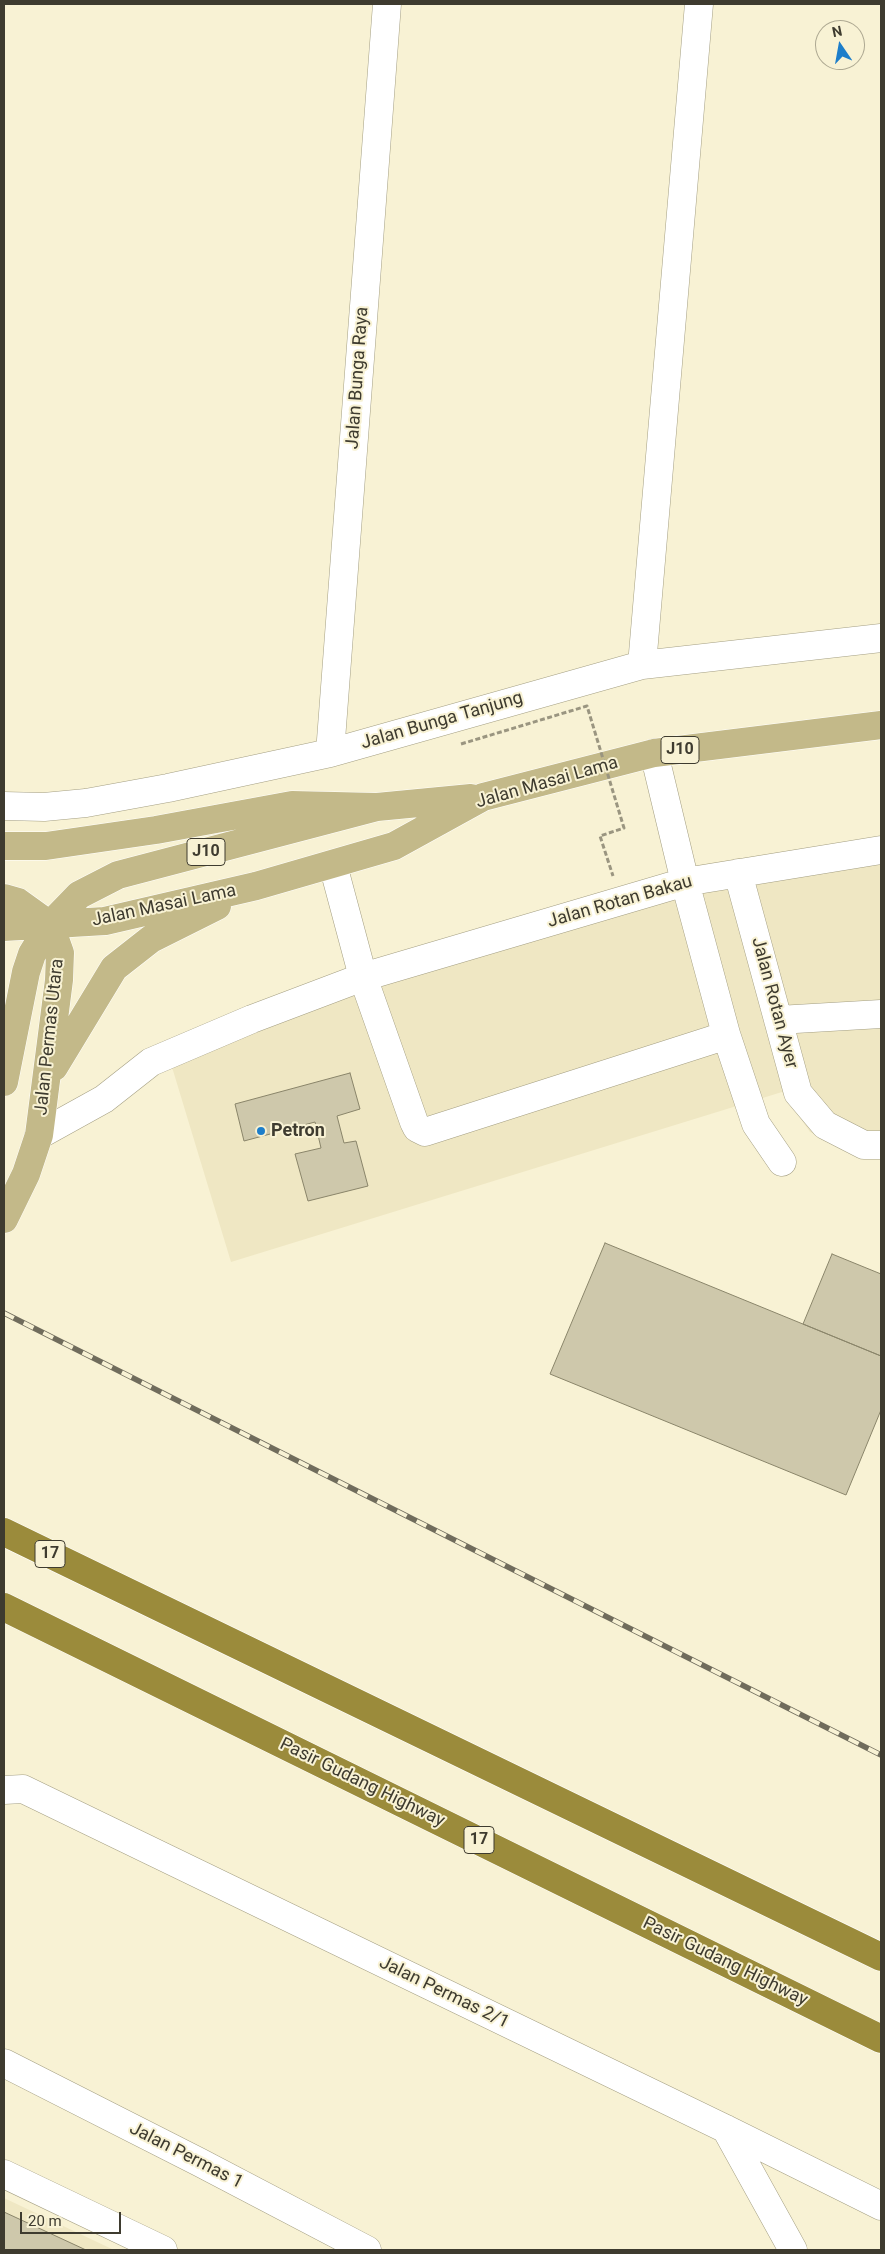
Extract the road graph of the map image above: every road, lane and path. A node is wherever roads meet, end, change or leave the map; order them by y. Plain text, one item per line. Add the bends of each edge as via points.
1 (387, 4) edge
2 (699, 4) edge
3 (881, 638) edge
4 (642, 665) junction
5 (881, 725) edge
6 (461, 744) dead end
7 (330, 753) junction
8 (654, 753) junction
9 (483, 797) junction
10 (4, 806) edge
11 (377, 807) junction
12 (4, 846) edge
13 (881, 850) edge
14 (334, 865) junction
15 (738, 873) junction
16 (613, 876) dead end
17 (685, 882) junction
18 (256, 886) junction
19 (4, 898) edge
20 (50, 925) junction
21 (4, 928) edge
22 (363, 977) junction
23 (881, 1014) edge
24 (778, 1020) junction
25 (726, 1034) junction
26 (48, 1079) junction
27 (4, 1082) edge
28 (39, 1135) junction
29 (881, 1145) edge
30 (782, 1162) dead end
31 (4, 1219) edge
32 (4, 1532) edge
33 (4, 1607) edge
34 (4, 1790) edge
35 (881, 1957) edge
36 (881, 2039) edge
37 (4, 2063) edge
38 (726, 2129) junction
39 (4, 2174) edge
40 (881, 2206) edge
41 (163, 2250) edge
42 (367, 2250) edge
43 (793, 2250) edge

1 - 7 street, Jalan Bunga Raya
2 - 4 street
3 - 4 street, Jalan Bunga Tanjung
4 - 7 street, Jalan Bunga Tanjung
5 - 8 main road, Jalan Masai Lama / J10
6 - 16 path, bridge via 587,706 624,828 600,836
7 - 10 street, Jalan Bunga Tanjung via 86,803
8 - 9 main road, Jalan Masai Lama / J10
8 - 17 street
9 - 11 main road
9 - 14 main road, Jalan Masai Lama / J10 via 394,846
11 - 12 main road via 292,805 46,846
11 - 20 main road, Jalan Masai Lama / J10 via 118,875 78,895
13 - 15 street, Jalan Rotan Bakau
14 - 18 main road, Jalan Masai Lama / J10
14 - 22 street
15 - 17 street, Jalan Rotan Bakau
15 - 24 street, Jalan Rotan Ayer
17 - 22 street, Jalan Rotan Bakau
17 - 25 street
18 - 20 main road, Jalan Masai Lama / J10 via 105,921
18 - 26 main road via 151,939 114,968
19 - 20 main road via 18,902
20 - 21 main road, Jalan Masai Lama / J10
20 - 26 main road, Jalan Permas Utara via 60,953
20 - 27 main road, Jalan Permas Utara via 32,954 26,972
22 - 25 street via 414,1122 425,1132
22 - 28 street, Jalan Rotan Bakau via 151,1062 104,1099
23 - 24 street
24 - 29 street, Jalan Rotan Ayer via 798,1093 825,1125 864,1145
25 - 30 street via 756,1124
26 - 28 main road, Jalan Permas Utara
28 - 31 main road, Jalan Permas Utara via 26,1174
32 - 35 highway, 17
33 - 36 highway, Pasir Gudang Highway / 17
34 - 38 street, Jalan Permas 2/1 via 23,1789
37 - 42 street, Jalan Permas 1
38 - 40 street, Jalan Permas 2/1
38 - 43 street
39 - 41 street

